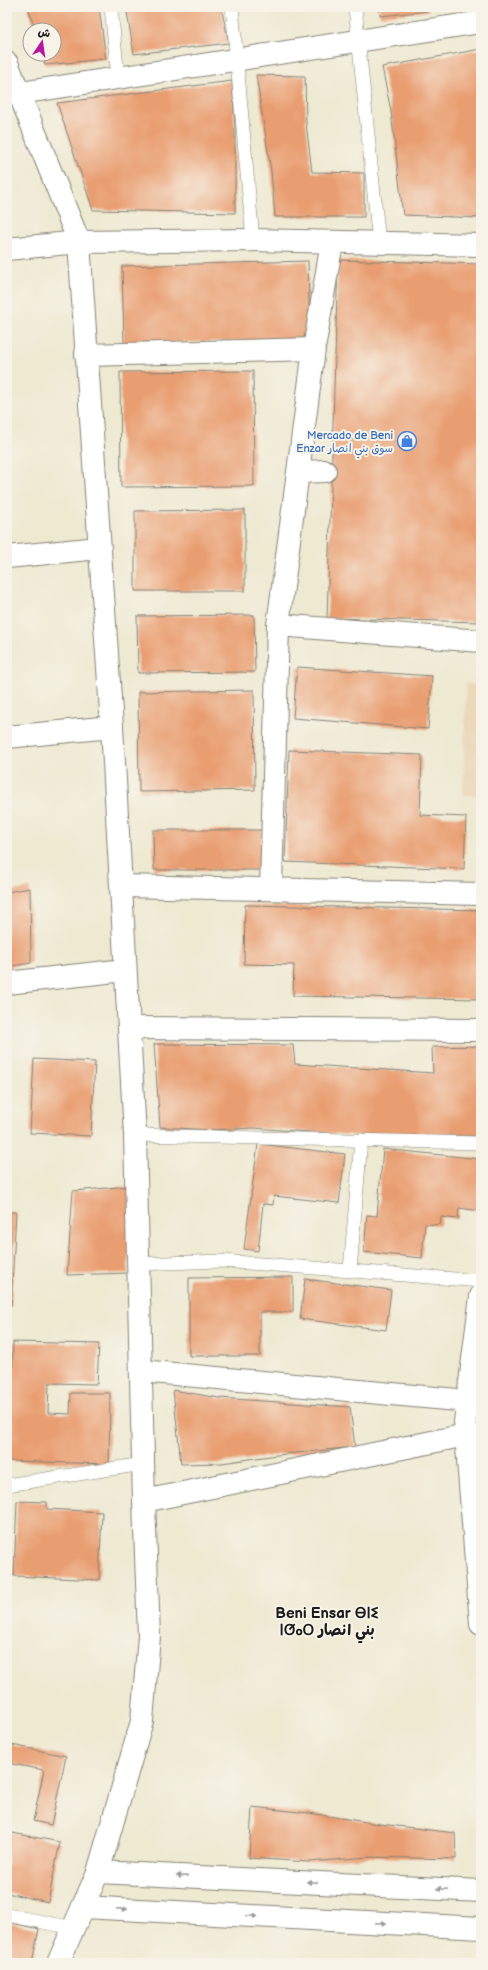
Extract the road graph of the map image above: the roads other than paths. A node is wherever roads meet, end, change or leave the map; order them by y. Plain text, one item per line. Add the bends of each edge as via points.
1 (111, 7) edge
2 (232, 7) edge
3 (355, 7) edge
4 (481, 22) edge
5 (358, 41) junction
6 (237, 60) junction
7 (7, 63) edge
8 (118, 78) junction
9 (20, 93) junction
10 (253, 240) junction
11 (79, 242) junction
12 (332, 242) junction
13 (379, 243) junction
14 (481, 245) edge
15 (7, 249) edge
16 (314, 349) junction
17 (86, 355) junction
18 (325, 471) dead end
19 (298, 472) junction
20 (99, 548) junction
21 (7, 557) edge
22 (278, 625) junction
23 (481, 641) edge
24 (112, 727) junction
25 (7, 737) edge
26 (121, 886) junction
27 (271, 890) junction
28 (481, 894) edge
29 (125, 970) junction
30 (7, 983) edge
31 (129, 1028) junction
32 (481, 1030) edge
33 (135, 1135) junction
34 (361, 1140) junction
35 (481, 1143) edge
36 (138, 1264) junction
37 (350, 1270) junction
38 (481, 1281) edge
39 (481, 1296) edge
40 (141, 1371) junction
41 (468, 1401) junction
42 (474, 1436) edge
43 (143, 1464) junction
44 (7, 1485) edge
45 (144, 1501) junction
46 (481, 1624) edge
47 (98, 1872) junction
48 (481, 1890) edge
49 (83, 1907) junction
50 (7, 1915) edge
51 (74, 1928) junction
52 (481, 1928) edge
53 (58, 1963) edge

1 - 8 lane
2 - 6 lane
3 - 5 lane
4 - 5 street
5 - 6 street
5 - 13 lane
6 - 8 street
6 - 10 lane
7 - 9 street
8 - 9 street
9 - 11 street
10 - 11 street
10 - 12 street
11 - 15 street
11 - 17 street
12 - 13 street
12 - 16 street
13 - 14 street
16 - 17 street
16 - 19 street
17 - 20 street
18 - 19 street
19 - 22 street
20 - 21 street
20 - 24 street
22 - 23 street
22 - 27 street
24 - 25 street
24 - 26 street
26 - 27 street
26 - 29 street
27 - 28 street
29 - 30 street
29 - 31 street
31 - 32 street
31 - 33 street
33 - 34 lane
33 - 36 street
34 - 35 lane
34 - 37 lane
36 - 37 lane via 222,1261
36 - 40 street
37 - 38 lane
39 - 41 street
40 - 41 street
40 - 43 street
41 - 42 street via 465,1422
42 - 45 street
42 - 46 street
43 - 44 lane
43 - 45 street
45 - 47 street via 149,1636 142,1721
48 -> 47 street
47 - 49 street
49 - 51 street
49 -> 52 street
50 - 51 lane
51 - 53 street

